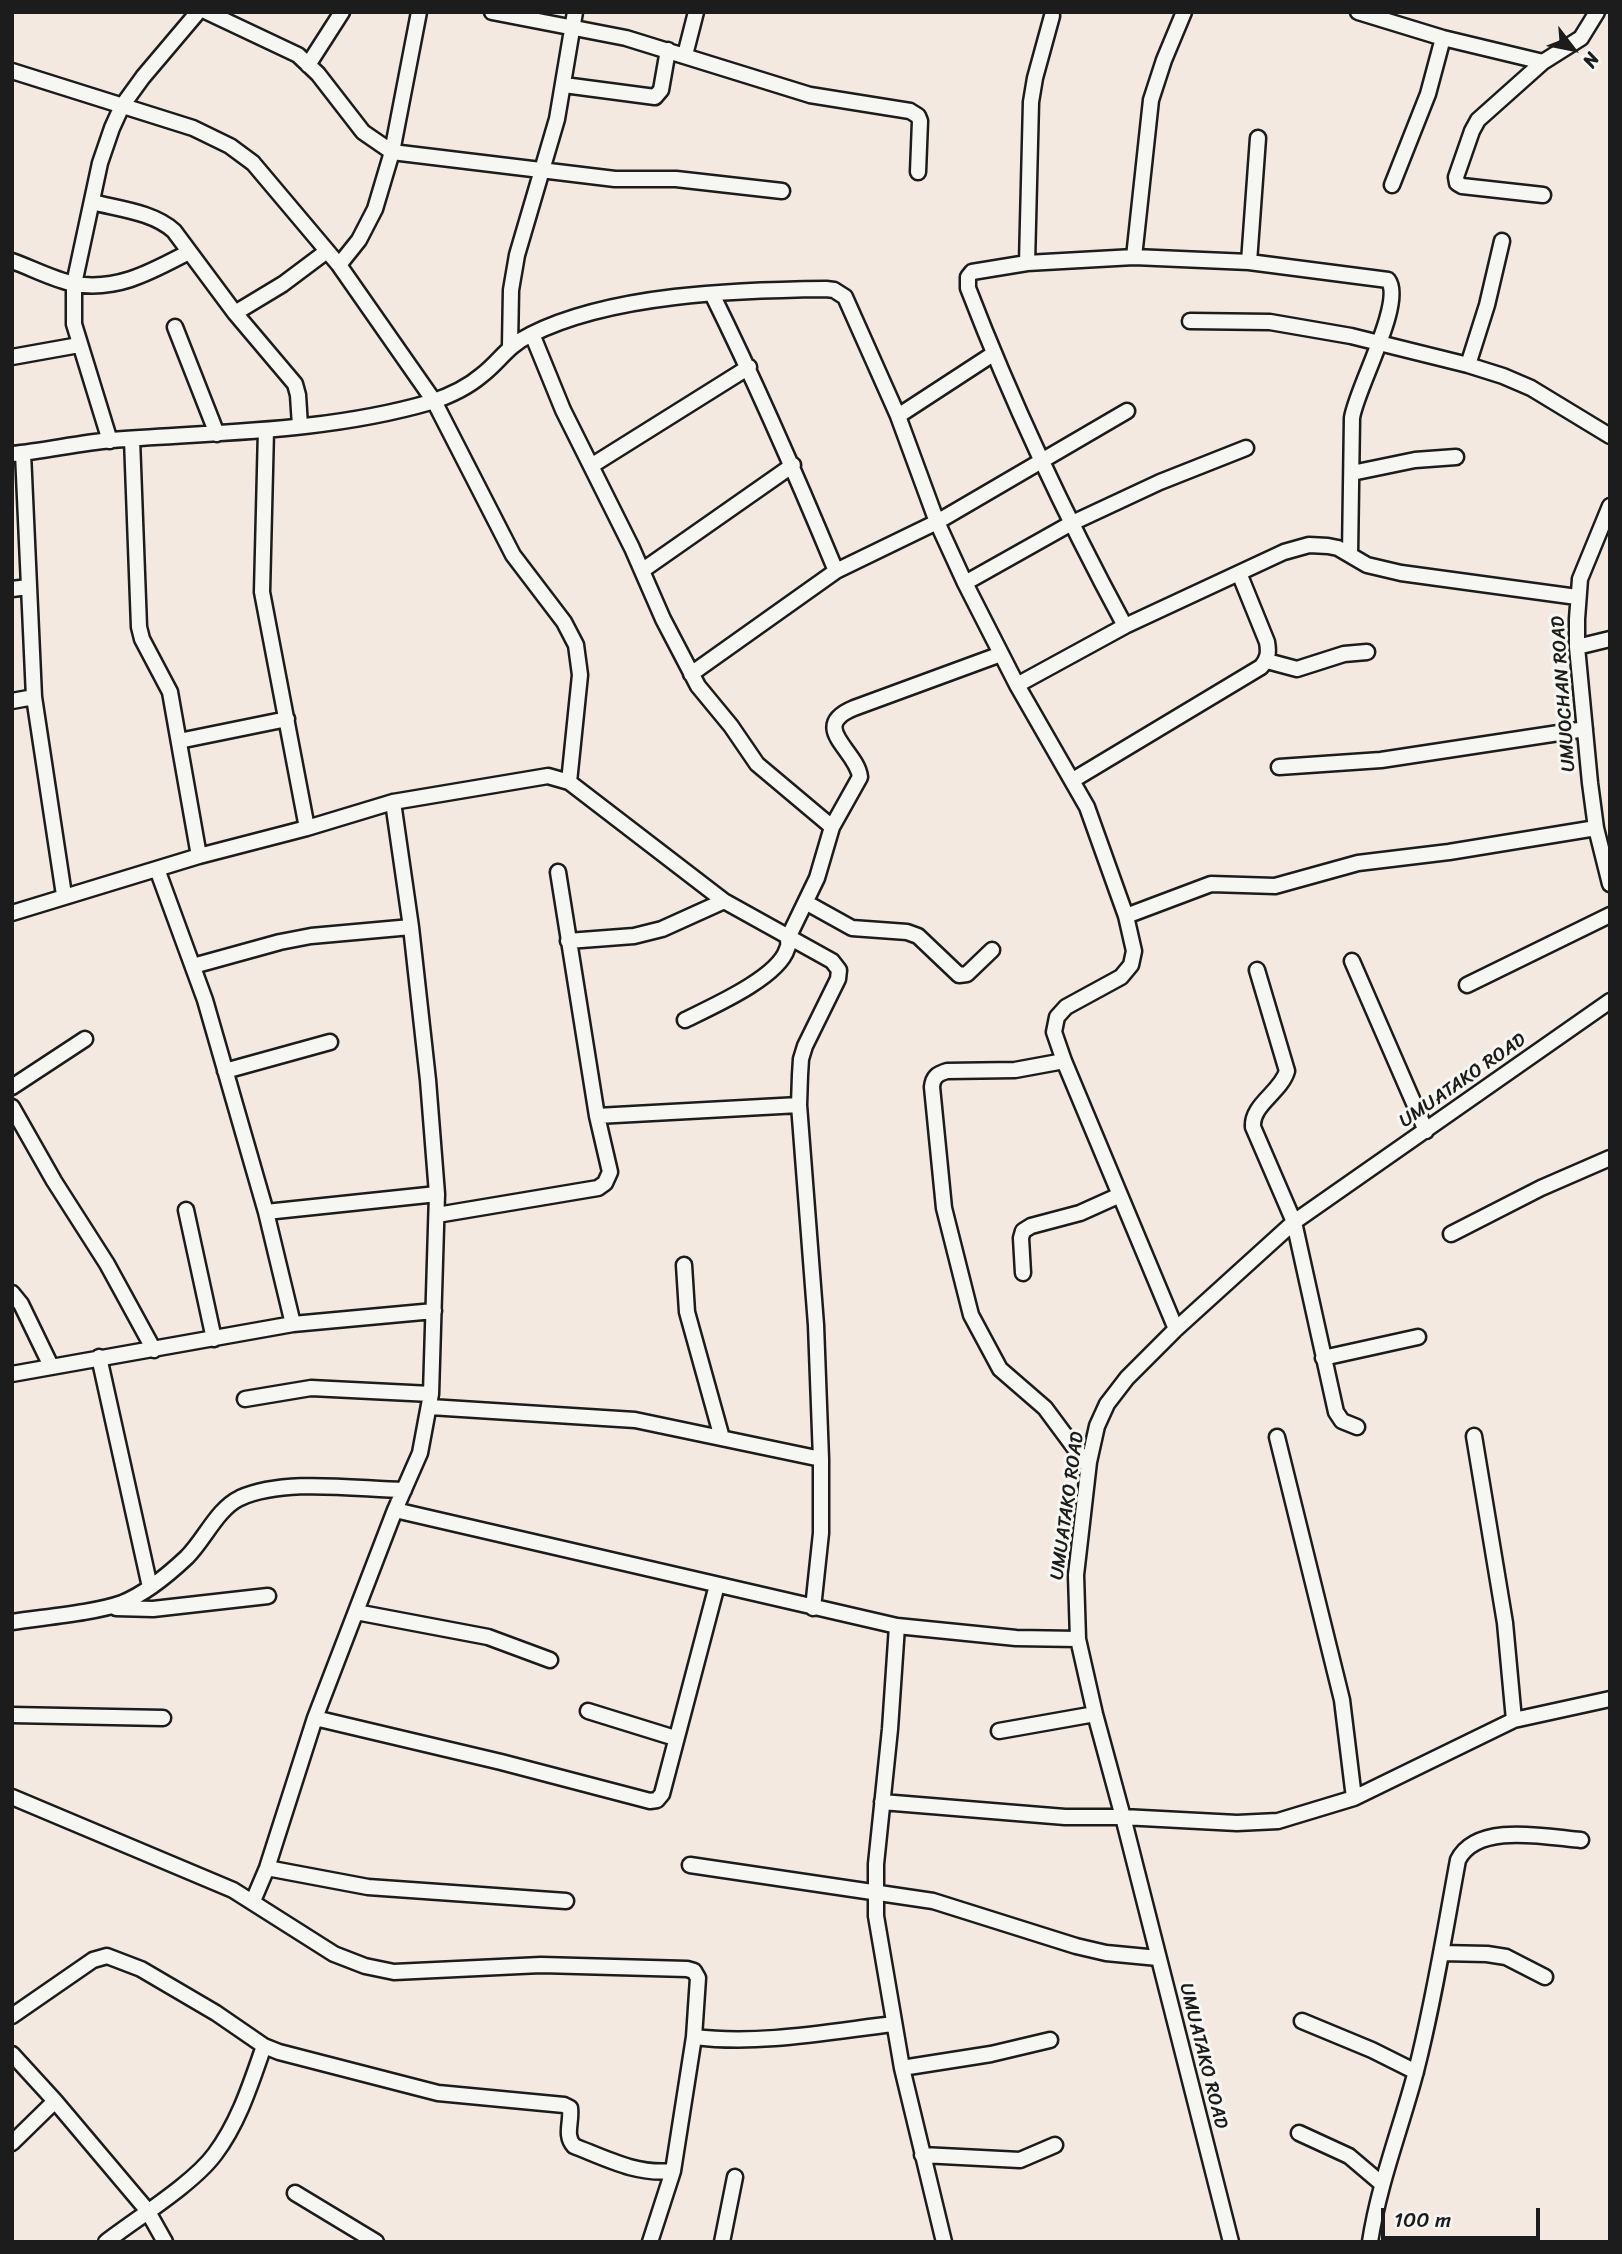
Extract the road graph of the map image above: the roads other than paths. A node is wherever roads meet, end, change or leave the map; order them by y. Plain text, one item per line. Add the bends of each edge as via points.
1 (198, 12) edge
2 (207, 12) edge
3 (342, 12) edge
4 (419, 12) edge
5 (492, 12) edge
6 (696, 12) edge
7 (1184, 12) edge
8 (1358, 12) edge
9 (1597, 12) edge
10 (1052, 16) dead end
11 (1389, 17) edge
12 (574, 20) edge
13 (1443, 38) junction
14 (668, 50) junction
15 (685, 55) junction
16 (1543, 62) junction
17 (308, 65) junction
18 (12, 71) edge
19 (564, 85) junction
20 (122, 106) junction
21 (1258, 138) dead end
22 (392, 152) junction
23 (541, 169) junction
24 (918, 172) dead end
25 (1392, 185) dead end
26 (782, 191) dead end
27 (1543, 195) dead end
28 (92, 202) junction
29 (1502, 242) dead end
30 (327, 251) junction
31 (190, 252) junction
32 (1134, 257) junction
33 (12, 261) edge
34 (1249, 262) junction
35 (1027, 263) junction
36 (339, 265) junction
37 (74, 284) junction
38 (712, 295) junction
39 (235, 313) junction
40 (1190, 321) dead end
41 (175, 327) dead end
42 (532, 334) junction
43 (1380, 344) junction
44 (79, 345) junction
45 (510, 346) junction
46 (993, 354) junction
47 (12, 357) edge
48 (1468, 365) junction
49 (749, 367) junction
50 (434, 401) junction
51 (1127, 411) dead end
52 (898, 416) junction
53 (300, 426) junction
54 (266, 430) junction
55 (218, 434) junction
56 (1610, 436) edge
57 (132, 439) junction
58 (110, 440) junction
59 (1246, 448) dead end
60 (18, 454) edge
61 (1457, 457) dead end
62 (1040, 461) junction
63 (793, 465) junction
64 (591, 466) junction
65 (1352, 473) junction
66 (1610, 506) edge
67 (937, 522) junction
68 (1070, 524) junction
69 (1350, 555) junction
70 (643, 570) junction
71 (836, 570) junction
72 (1239, 573) junction
73 (965, 583) junction
74 (29, 587) junction
75 (12, 589) edge
76 (1577, 597) junction
77 (1125, 626) junction
78 (1610, 639) edge
79 (1577, 647) junction
80 (1367, 652) dead end
81 (1001, 654) junction
82 (1267, 661) junction
83 (691, 674) junction
84 (1017, 685) junction
85 (34, 698) junction
86 (12, 701) edge
87 (287, 719) junction
88 (1585, 729) junction
89 (179, 741) junction
90 (1279, 767) dead end
91 (1073, 780) junction
92 (569, 782) junction
93 (393, 802) junction
94 (832, 827) junction
95 (307, 828) junction
96 (1596, 828) junction
97 (199, 856) junction
98 (157, 869) junction
99 (558, 872) dead end
100 (1610, 884) edge
101 (64, 895) junction
102 (724, 901) junction
103 (807, 903) junction
104 (12, 913) edge
105 (1610, 915) edge
106 (1126, 916) junction
107 (411, 928) junction
108 (788, 939) junction
109 (568, 941) junction
110 (992, 950) dead end
111 (1353, 961) dead end
112 (193, 965) junction
113 (1257, 970) dead end
114 (1467, 985) dead end
115 (1610, 1001) edge
116 (685, 1020) dead end
117 (85, 1039) dead end
118 (330, 1042) dead end
119 (1064, 1061) junction
120 (225, 1071) junction
121 (12, 1087) edge
122 (799, 1105) junction
123 (12, 1107) edge
124 (597, 1116) junction
125 (1426, 1131) junction
126 (1610, 1158) edge
127 (437, 1194) junction
128 (1120, 1195) junction
129 (186, 1210) dead end
130 (266, 1212) junction
131 (437, 1215) junction
132 (1294, 1222) junction
133 (1451, 1234) dead end
134 (684, 1265) dead end
135 (1023, 1273) dead end
136 (12, 1293) edge
137 (434, 1311) junction
138 (293, 1324) junction
139 (1176, 1329) junction
140 (1418, 1337) dead end
141 (215, 1339) junction
142 (154, 1350) junction
143 (99, 1357) junction
144 (1323, 1358) junction
145 (51, 1367) junction
146 (12, 1374) edge
147 (245, 1399) dead end
148 (430, 1400) junction
149 (1357, 1427) dead end
150 (1474, 1436) dead end
151 (1277, 1437) dead end
152 (722, 1438) junction
153 (821, 1459) junction
154 (1088, 1466) junction
155 (404, 1490) junction
156 (395, 1510) junction
157 (716, 1585) junction
158 (150, 1587) junction
159 (268, 1596) dead end
160 (103, 1607) junction
161 (813, 1608) junction
162 (356, 1612) junction
163 (12, 1622) edge
164 (897, 1626) junction
165 (1078, 1639) junction
166 (550, 1660) dead end
167 (1610, 1699) edge
168 (587, 1711) dead end
169 (1094, 1714) junction
170 (12, 1715) edge
171 (163, 1718) dead end
172 (315, 1718) junction
173 (1514, 1720) junction
174 (999, 1731) dead end
175 (675, 1738) junction
176 (12, 1797) edge
177 (1354, 1798) junction
178 (882, 1802) junction
179 (1123, 1817) junction
180 (1581, 1840) dead end
181 (690, 1865) dead end
182 (267, 1868) junction
183 (875, 1892) junction
184 (253, 1901) junction
185 (566, 1901) dead end
186 (1441, 1953) junction
187 (1158, 1958) junction
188 (1545, 1977) dead end
189 (12, 2016) edge
190 (1302, 2021) dead end
191 (893, 2024) junction
192 (694, 2036) junction
193 (1050, 2040) dead end
194 (264, 2046) junction
195 (13, 2056) edge
196 (902, 2068) junction
197 (1416, 2072) junction
198 (55, 2101) junction
199 (1299, 2133) dead end
200 (12, 2143) edge
201 (1055, 2145) dead end
202 (922, 2155) junction
203 (673, 2171) junction
204 (735, 2177) dead end
205 (1382, 2184) junction
206 (295, 2193) dead end
207 (147, 2210) junction
208 (106, 2242) edge
209 (164, 2242) edge
210 (376, 2242) edge
211 (650, 2242) edge
212 (722, 2242) edge
213 (944, 2242) edge
214 (1231, 2242) edge
215 (1370, 2242) edge

1 - 20 street
2 - 17 street via 285,48
3 - 17 street
4 - 22 street
5 - 12 street
6 - 15 street
7 - 32 street via 1151,100
8 - 11 street
9 - 16 street via 1581,38
10 - 35 street via 1031,102
11 - 13 street
12 - 14 street
12 - 19 street
13 - 16 street
13 - 25 street via 1428,94
14 - 15 street
14 - 19 street via 661,90 655,97
15 - 24 street via 810,95 915,113 920,121
16 - 27 street via 1478,120 1456,177 1462,186
17 - 22 street via 363,132
18 - 20 street
19 - 23 street
20 - 28 street via 100,163
20 - 30 street via 193,128 230,146 253,163
21 - 34 street
22 - 23 street
22 - 36 street via 368,225
23 - 26 street
23 - 45 street via 517,255
28 - 31 street via 165,224
28 - 37 street
29 - 48 street
30 - 36 street
30 - 39 street
31 - 37 street via 138,279
31 - 39 street
32 - 34 street
32 - 35 street
33 - 37 street
34 - 43 street via 1388,280 1392,292
35 - 46 street via 968,276 968,288
36 - 50 street
37 - 44 street
38 - 42 street via 593,312
38 - 49 street
38 - 52 street via 745,290 826,289 839,293 848,303
39 - 53 street via 295,384
40 - 43 street via 1270,322
41 - 55 street
42 - 45 street
42 - 64 street
43 - 48 street
43 - 65 street via 1354,402
44 - 47 street
44 - 58 street
45 - 50 street via 471,384
46 - 52 street
46 - 62 street
48 - 56 street via 1531,388
49 - 63 street
49 - 64 street
50 - 53 street
50 - 92 street via 513,555 576,645 580,675
51 - 62 street
52 - 67 street
53 - 54 street
54 - 55 street
54 - 87 street via 262,592
55 - 57 street
57 - 58 street
57 - 89 street via 139,627 170,692
58 - 60 street
59 - 68 street
60 - 74 street
61 - 65 street
62 - 67 street
62 - 68 street
63 - 70 street
63 - 71 street
64 - 70 street
65 - 69 street
66 - 76 street, UMUOCHAN ROAD via 1586,560
67 - 71 street
67 - 73 street
68 - 73 street
68 - 77 street
69 - 72 street via 1338,548 1308,545
69 - 76 street via 1367,565 1401,573
70 - 83 street
71 - 83 street
72 - 77 street
72 - 82 street via 1267,642
73 - 81 street
74 - 75 street
74 - 85 street
76 - 79 street, UMUOCHAN ROAD
77 - 84 street
78 - 79 street
79 - 88 street, UMUOCHAN ROAD
80 - 82 street via 1297,669
81 - 84 street
81 - 94 street via 854,708 836,720 836,739 856,764 860,777
82 - 91 street
83 - 94 street via 757,764
84 - 91 street
85 - 86 street
85 - 101 street
87 - 89 street
87 - 95 street
88 - 90 street via 1394,759
88 - 96 street, UMUOCHAN ROAD
89 - 97 street
91 - 106 street via 1099,834
92 - 93 street via 548,776
92 - 102 street
93 - 95 street
93 - 107 street
94 - 103 street
95 - 97 street
96 - 100 street, UMUOCHAN ROAD
96 - 106 street via 1358,863 1275,886 1211,884
97 - 98 street
98 - 101 street
98 - 112 street
99 - 109 street
101 - 104 street
102 - 108 street
102 - 109 street via 662,929
103 - 108 street
103 - 110 street via 852,928 918,936 960,975 967,974
105 - 114 street
106 - 119 street via 1134,951 1132,965 1121,977 1066,1007 1057,1017 1054,1032
107 - 112 street via 311,936
107 - 127 street
108 - 116 street via 788,950 767,975
108 - 122 street via 832,961 839,970 801,1059
109 - 124 street
111 - 125 street
112 - 120 street
113 - 132 street via 1287,1071 1281,1086 1255,1113 1253,1127
115 - 125 street, UMUATAKO ROAD
117 - 121 street
118 - 120 street
119 - 128 street
119 - 154 street via 1015,1070 947,1071 932,1080 932,1087 944,1208 971,1315 1000,1368 1045,1408
120 - 130 street
122 - 124 street
122 - 153 street
123 - 142 street
124 - 131 street via 610,1172 598,1188
125 - 132 street, UMUATAKO ROAD
126 - 133 street
127 - 130 street
127 - 131 street
128 - 135 street via 1023,1231
128 - 139 street
129 - 141 street
130 - 138 street
131 - 137 street
132 - 139 street, UMUATAKO ROAD
132 - 144 street
134 - 152 street via 687,1312
136 - 145 street
137 - 138 street
137 - 148 street
138 - 141 street
139 - 154 street, UMUATAKO ROAD via 1107,1404
140 - 144 street
141 - 142 street
142 - 143 street
143 - 145 street
143 - 158 street
144 - 149 street via 1336,1412 1342,1421
145 - 146 street
147 - 148 street via 311,1388
148 - 152 street via 635,1420
148 - 155 street via 420,1453
150 - 173 street via 1505,1623
151 - 177 street via 1342,1700
152 - 153 street
153 - 161 street via 821,1533
154 - 165 street, UMUATAKO ROAD via 1076,1575
155 - 156 street
155 - 158 street via 297,1487 253,1493 224,1511 189,1555
156 - 157 street
156 - 162 street
157 - 161 street
157 - 175 street
158 - 160 street
159 - 160 street via 153,1609
160 - 163 street
161 - 164 street
162 - 166 street via 488,1637
162 - 172 street
164 - 165 street via 1016,1639
164 - 178 street
165 - 169 street, UMUATAKO ROAD
167 - 173 street
168 - 175 street
169 - 174 street
169 - 179 street, UMUATAKO ROAD
170 - 171 street
172 - 175 street via 650,1801 662,1794
172 - 182 street
173 - 177 street
176 - 184 street
177 - 179 street via 1278,1821
178 - 179 street via 1018,1815
178 - 183 street
179 - 187 street, UMUATAKO ROAD
180 - 186 street via 1508,1834 1470,1844 1458,1860
181 - 183 street
182 - 184 street
182 - 185 street via 368,1887
183 - 187 street via 933,1901 1106,1953
183 - 191 street
184 - 192 street via 334,1954 394,1972 541,1965 694,1971 698,1978
186 - 188 street via 1506,1958
186 - 197 street
187 - 214 street, UMUATAKO ROAD
189 - 194 street via 93,1960 107,1956 141,1969
190 - 197 street
191 - 192 street via 755,2040
191 - 196 street
192 - 203 street
193 - 196 street
194 - 203 street via 438,2093 564,2105 570,2108 568,2132 574,2146 645,2172
194 - 207 street via 232,2128 214,2156
195 - 198 street
196 - 202 street
197 - 205 street
198 - 200 street
198 - 207 street
199 - 205 street via 1349,2156
201 - 202 street via 1020,2160
202 - 213 street
203 - 211 street
204 - 212 street
205 - 215 street
206 - 210 street
207 - 208 street
207 - 209 street

